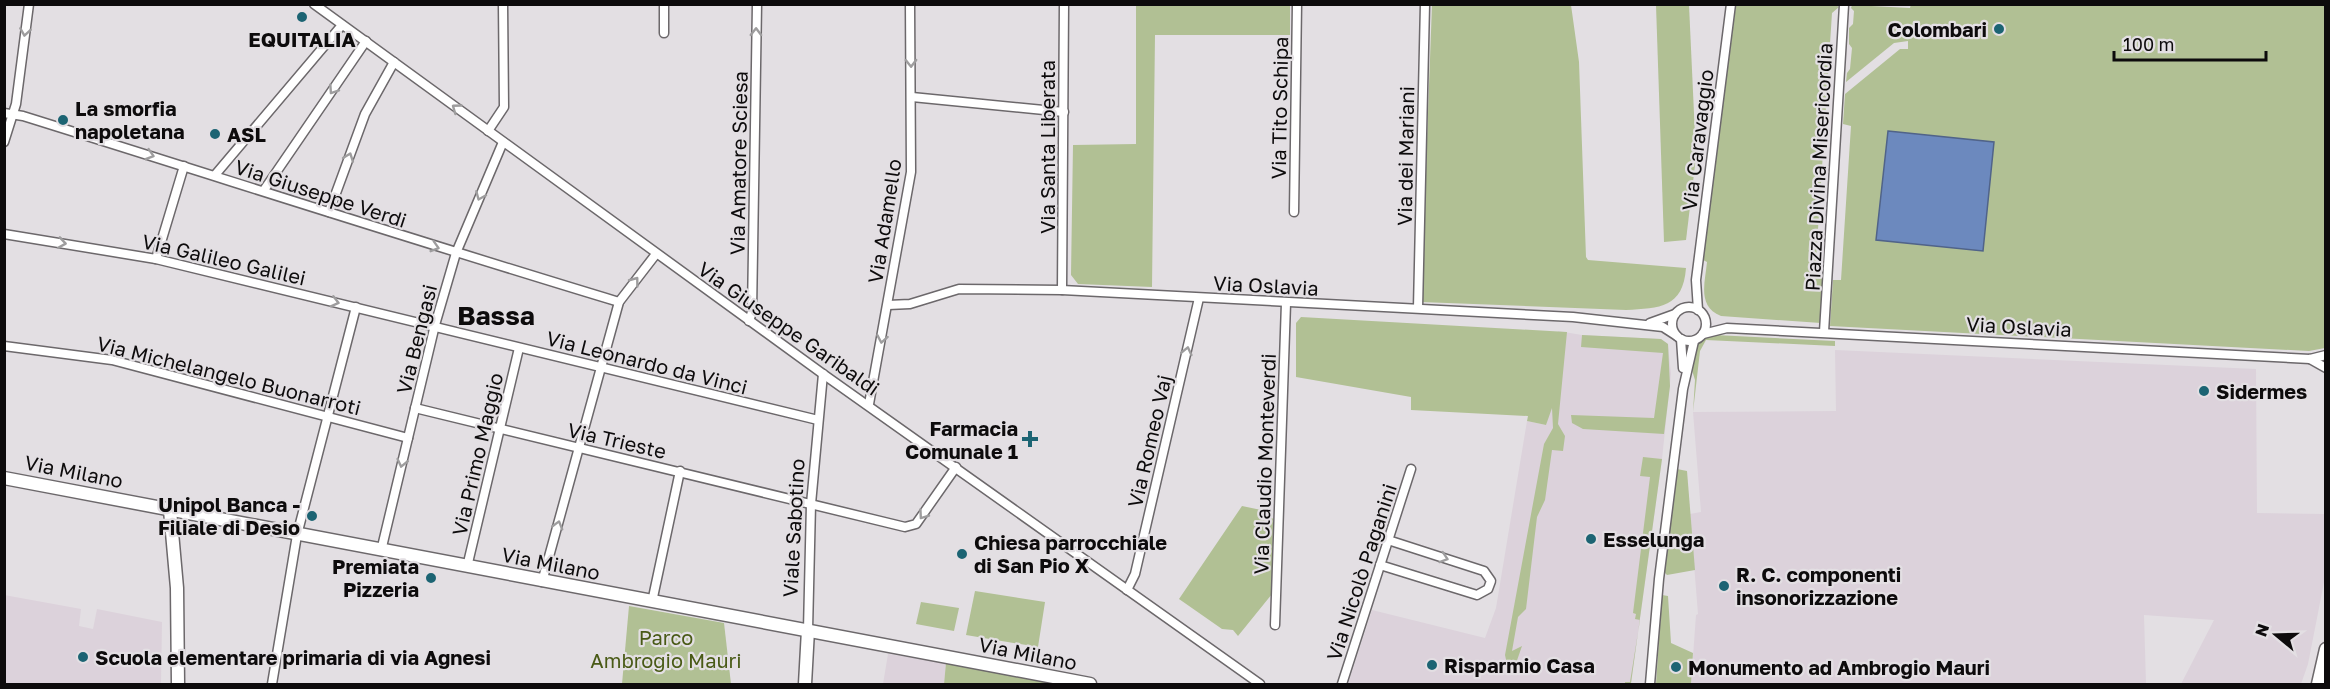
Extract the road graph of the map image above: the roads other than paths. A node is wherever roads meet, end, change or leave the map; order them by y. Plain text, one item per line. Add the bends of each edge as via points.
1 (29, 4) edge
2 (314, 4) edge
3 (503, 4) edge
4 (664, 4) edge
5 (757, 4) edge
6 (910, 4) edge
7 (1064, 4) edge
8 (1297, 4) edge
9 (1425, 4) edge
10 (1731, 4) edge
11 (1844, 4) edge
12 (342, 25) junction
13 (664, 33) dead end
14 (366, 41) junction
15 (394, 62) junction
16 (912, 97) junction
17 (1064, 112) junction
18 (9, 113) edge
19 (488, 130) junction
20 (4, 133) edge
21 (5, 141) edge
22 (503, 142) junction
23 (184, 166) junction
24 (215, 175) junction
25 (264, 190) junction
26 (329, 212) junction
27 (1294, 212) dead end
28 (4, 234) edge
29 (456, 253) junction
30 (656, 254) junction
31 (156, 259) junction
32 (1696, 279) junction
33 (1062, 290) junction
34 (1199, 298) junction
35 (619, 303) junction
36 (1286, 303) junction
37 (888, 305) junction
38 (356, 307) junction
39 (1418, 308) junction
40 (1685, 308) junction
41 (1698, 310) junction
42 (1675, 314) junction
43 (1706, 319) junction
44 (749, 321) junction
45 (1644, 324) junction
46 (435, 325) junction
47 (1727, 328) junction
48 (1824, 332) junction
49 (1703, 334) junction
50 (1679, 337) junction
51 (1694, 341) junction
52 (4, 345) edge
53 (519, 348) junction
54 (2325, 355) edge
55 (2310, 359) junction
56 (602, 368) junction
57 (2325, 368) edge
58 (823, 374) junction
59 (1683, 389) junction
60 (869, 405) junction
61 (415, 408) junction
62 (327, 416) junction
63 (818, 420) junction
64 (500, 428) junction
65 (408, 438) junction
66 (580, 449) junction
67 (956, 467) junction
68 (1411, 468) dead end
69 (680, 471) junction
70 (4, 478) edge
71 (812, 504) junction
72 (170, 510) junction
73 (297, 535) junction
74 (1388, 540) junction
75 (381, 551) junction
76 (1380, 565) junction
77 (467, 567) junction
78 (542, 582) junction
79 (1127, 590) junction
80 (652, 602) junction
81 (1275, 625) dead end
82 (808, 630) junction
83 (1652, 638) junction
84 (2325, 649) edge
85 (1248, 680) edge
86 (178, 684) edge
87 (272, 684) edge
88 (805, 684) edge
89 (1090, 684) edge
90 (1260, 684) edge
91 (1342, 684) edge
92 (1644, 684) edge
93 (1650, 684) edge
94 (2318, 684) edge

1 -> 18 street via 22,60
2 - 12 street, Via Giuseppe Garibaldi
3 - 19 street via 504,107
4 - 13 street
44 -> 5 street, Via Amatore Sciesa
6 -> 16 street, Via Adamello
7 - 17 street, Via Santa Liberata
8 - 27 street, Via Tito Schipa
9 - 39 street, Via dei Mariani
10 - 32 street, Via Caravaggio
11 - 48 street, Piazza Divina Misericordia
12 - 14 street, Via Giuseppe Garibaldi
12 - 24 street
14 - 15 street, Via Giuseppe Garibaldi
14 -> 25 street
19 -> 15 street, Via Giuseppe Garibaldi
26 -> 15 street via 365,114
16 - 17 street
16 - 37 street, Via Adamello via 911,172
17 - 33 street, Via Santa Liberata
18 - 21 street
18 -> 23 street, Via Giuseppe Verdi
19 - 22 street, Via Giuseppe Garibaldi
20 - 21 street
22 -> 29 street, Via Bengasi
22 - 30 street, Via Giuseppe Garibaldi
23 - 24 street, Via Giuseppe Verdi
23 - 31 street
24 - 25 street, Via Giuseppe Verdi
25 - 26 street, Via Giuseppe Verdi
26 -> 29 street, Via Giuseppe Verdi
28 -> 31 street, Via Galileo Galilei
29 - 35 street, Via Giuseppe Verdi
29 - 46 street, Via Bengasi
35 -> 30 street
30 - 44 street, Via Giuseppe Garibaldi
31 -> 38 street, Via Galileo Galilei
32 - 40 street, Via Caravaggio
32 - 41 street, Via Caravaggio
33 - 34 street, Via Oslavia
33 - 37 street, Via Oslavia via 959,289 910,304
34 - 36 street, Via Oslavia
79 -> 34 street, Via Romeo Vaj via 1135,574
35 - 56 street
36 - 39 street, Via Oslavia
36 - 81 street, Via Claudio Monteverdi
37 -> 60 street, Via Adamello
38 - 46 street, Via Galileo Galilei
38 - 62 street
39 - 45 street, Via Oslavia
40 - 41 street
40 - 42 street
41 - 43 street
42 - 45 street, Via Oslavia via 1660,322
42 - 50 street via 1672,325
43 - 47 street, Via Oslavia
43 - 49 street
44 - 58 street, Via Giuseppe Garibaldi
45 - 50 street, Via Oslavia via 1668,329
46 - 53 street, Via Leonardo da Vinci
46 - 61 street, Via Bengasi
47 - 48 street, Via Oslavia
47 - 49 street, Via Oslavia
48 - 55 street, Via Oslavia
49 - 51 street
50 - 51 street
50 - 59 street
51 - 59 street
52 - 62 street, Via Michelangelo Buonarroti via 112,360
53 - 56 street, Via Leonardo da Vinci
53 - 64 street, Via Primo Maggio
54 - 55 street, Via Oslavia
55 - 57 street, Via Oslavia
56 - 63 street, Via Leonardo da Vinci
56 - 66 street
58 - 60 street, Via Giuseppe Garibaldi
58 - 63 street, Viale Sabotino
59 - 83 street
60 - 67 street, Via Giuseppe Garibaldi
61 - 64 street, Via Trieste
61 - 65 street, Via Bengasi
62 - 65 street, Via Michelangelo Buonarroti
62 - 73 street
63 - 71 street, Viale Sabotino
64 - 66 street, Via Trieste
64 - 77 street, Via Primo Maggio
65 -> 75 street, Via Bengasi
66 - 69 street, Via Trieste
78 -> 66 street
67 -> 71 street, Via Trieste via 916,524 910,526
67 - 79 street, Via Giuseppe Garibaldi
68 - 74 street, Via Nicolò Paganini
69 - 71 street, Via Trieste
69 - 80 street
70 - 72 main road, Via Milano
71 - 82 street, Viale Sabotino
72 - 73 main road, Via Milano
72 - 86 main road via 177,588
73 - 75 main road, Via Milano
73 - 87 street
74 - 76 street, Via Nicolò Paganini
74 -> 76 street via 1484,570 1491,581 1488,590 1477,595
75 - 77 main road, Via Milano
76 - 91 street, Via Nicolò Paganini
77 - 78 main road, Via Milano
78 - 80 main road, Via Milano
79 - 85 street, Via Giuseppe Garibaldi
80 - 82 main road, Via Milano
82 - 88 main road, Viale Sabotino
82 - 89 main road, Via Milano
83 - 92 street
83 - 93 street
84 - 94 main road
85 - 90 street, Via Giuseppe Garibaldi

